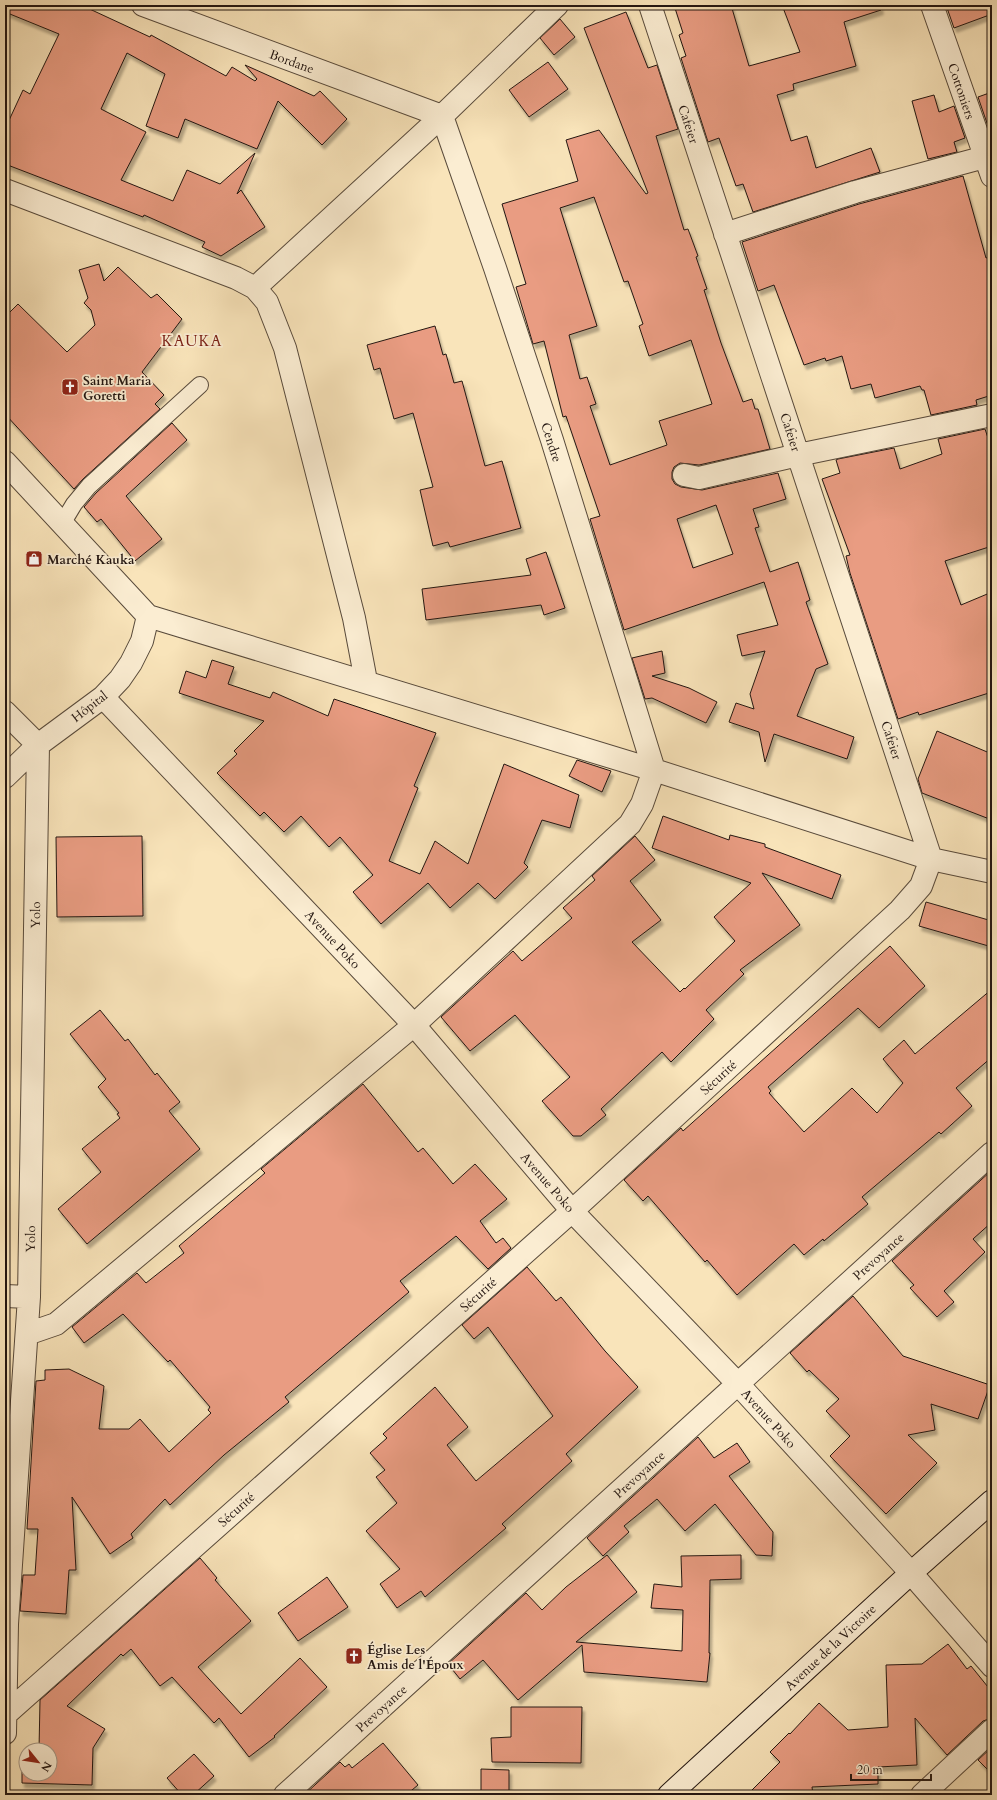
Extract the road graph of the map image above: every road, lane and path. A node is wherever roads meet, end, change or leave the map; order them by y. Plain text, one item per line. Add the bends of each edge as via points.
1 (143, 5) edge
2 (557, 5) edge
3 (650, 5) edge
4 (932, 5) edge
5 (442, 116) junction
6 (989, 167) edge
7 (5, 190) edge
8 (725, 234) junction
9 (255, 288) junction
10 (200, 385) dead end
11 (992, 415) edge
12 (798, 455) junction
13 (5, 462) edge
14 (684, 475) dead end
15 (62, 524) junction
16 (148, 616) junction
17 (366, 681) junction
18 (103, 697) junction
19 (5, 712) edge
20 (38, 745) junction
21 (654, 770) junction
22 (5, 777) edge
23 (931, 859) junction
24 (992, 872) edge
25 (414, 1025) junction
26 (992, 1153) edge
27 (572, 1211) junction
28 (5, 1296) edge
29 (29, 1297) junction
30 (27, 1334) junction
31 (738, 1384) junction
32 (992, 1501) edge
33 (911, 1573) junction
34 (6, 1624) edge
35 (992, 1666) edge
36 (5, 1723) edge
37 (992, 1730) edge
38 (285, 1795) edge
39 (669, 1795) edge
40 (922, 1795) edge

1 - 5 street, Bordane
2 - 5 street
3 - 8 street, Cafeier
4 - 6 street, Cottoniers
5 - 9 street
5 - 21 street, Cendre via 549,432
6 - 8 street via 855,192
7 - 9 street via 236,278
8 - 12 street, Cafeier
9 - 17 street via 267,302 285,348 354,618
10 - 15 lane via 89,486
11 - 12 street
12 - 14 street via 699,478
12 - 23 street, Cafeier
13 - 15 street
15 - 16 street
16 - 17 street
16 - 18 street, Hôpital via 142,641 131,663
17 - 21 street
18 - 20 street, Hôpital
18 - 25 street, Avenue Poko
19 - 20 street
20 - 22 street, Hôpital
20 - 29 street, Yolo
21 - 23 street
21 - 25 street via 642,804 630,824
23 - 24 street
23 - 27 street, Sécurité via 921,886 900,910
25 - 27 street, Avenue Poko
25 - 30 street via 56,1324
26 - 31 street, Prevoyance
27 - 31 street, Avenue Poko
27 - 36 street, Sécurité
28 - 29 street
29 - 30 street, Yolo
30 - 34 street, Yolo
31 - 33 street, Avenue Poko
31 - 38 street, Prevoyance
32 - 33 street, Avenue de la Victoire
33 - 35 street, Avenue Poko
33 - 39 street, Avenue de la Victoire
34 - 36 street, Yolo
37 - 40 street

